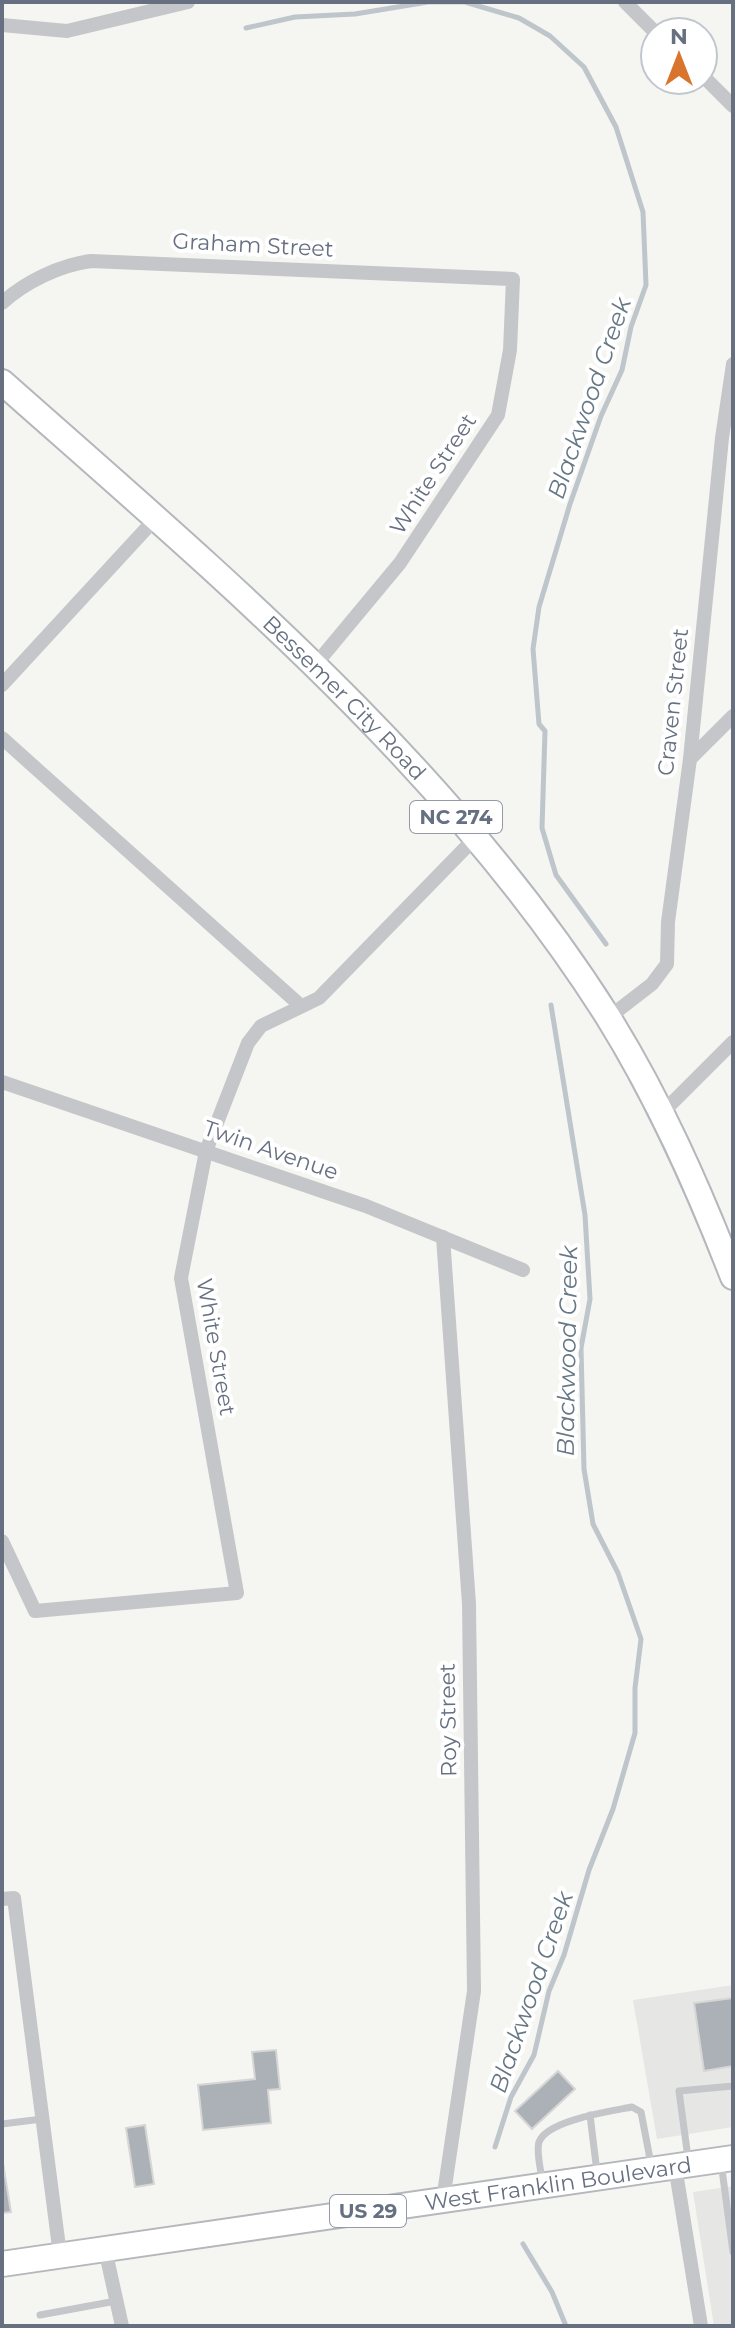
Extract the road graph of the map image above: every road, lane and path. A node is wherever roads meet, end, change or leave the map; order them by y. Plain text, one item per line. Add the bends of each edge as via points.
1 (188, 2) edge
2 (2, 25) edge
3 (513, 279) joint
4 (2, 303) edge
5 (733, 364) edge
6 (2, 382) edge
7 (156, 518) junction
8 (316, 664) junction
9 (2, 685) edge
10 (733, 716) edge
11 (2, 738) edge
12 (690, 759) junction
13 (475, 838) junction
14 (301, 1006) junction
15 (608, 1018) junction
16 (733, 1042) edge
17 (2, 1082) edge
18 (661, 1114) junction
19 (206, 1151) junction
20 (443, 1237) junction
21 (523, 1270) dead end
22 (733, 1277) edge
23 (2, 1541) edge
24 (8, 1898) edge
25 (733, 2086) edge
26 (590, 2115) junction
27 (42, 2119) junction
28 (2, 2124) edge
29 (727, 2159) edge
30 (672, 2167) junction
31 (598, 2178) junction
32 (543, 2186) junction
33 (443, 2200) junction
34 (730, 2212) edge
35 (105, 2249) junction
36 (733, 2252) edge
37 (60, 2255) junction
38 (2, 2264) edge
39 (116, 2301) junction
40 (40, 2315) dead end
41 (122, 2326) edge
42 (701, 2326) edge

1 - 2 street via 67,31
3 - 4 street, Graham Street via 91,261 59,269
3 - 8 street, White Street via 510,350 498,415 400,563
5 - 12 street, Craven Street
6 - 7 main road, Bessemer City Road / NC 274
7 - 8 main road, Bessemer City Road / NC 274
7 - 9 street
8 - 13 main road, Bessemer City Road / NC 274
10 - 12 street
11 - 14 street
12 - 15 street, Craven Street via 667,964 652,984
13 - 14 street, White Street via 319,998
13 - 15 main road, Bessemer City Road / NC 274 via 525,898
14 - 19 street, White Street via 261,1026 248,1043
15 - 18 main road, Bessemer City Road / NC 274
16 - 18 street
17 - 19 street, Twin Avenue
18 - 22 main road, Bessemer City Road / NC 274 via 691,1169
19 - 20 street, Twin Avenue
19 - 23 street, White Street via 181,1278 237,1593 35,1611
20 - 21 street, Twin Avenue
20 - 33 street, Roy Street via 469,1604 474,1991
24 - 27 street
25 - 30 lane via 679,2091
26 - 30 lane via 632,2107 641,2112
26 - 31 lane
26 - 32 lane via 544,2135 538,2144
27 - 28 lane
27 - 37 street
29 - 30 main road, West Franklin Boulevard / US 29
29 - 34 lane
30 - 31 main road, West Franklin Boulevard / US 29
30 - 42 street
31 - 32 main road, West Franklin Boulevard / US 29
32 - 33 main road, West Franklin Boulevard / US 29
33 - 35 main road, West Franklin Boulevard / US 29
34 - 36 lane
35 - 37 main road, West Franklin Boulevard / US 29
35 - 39 street
37 - 38 main road, West Franklin Boulevard / US 29
39 - 40 lane
39 - 41 street

